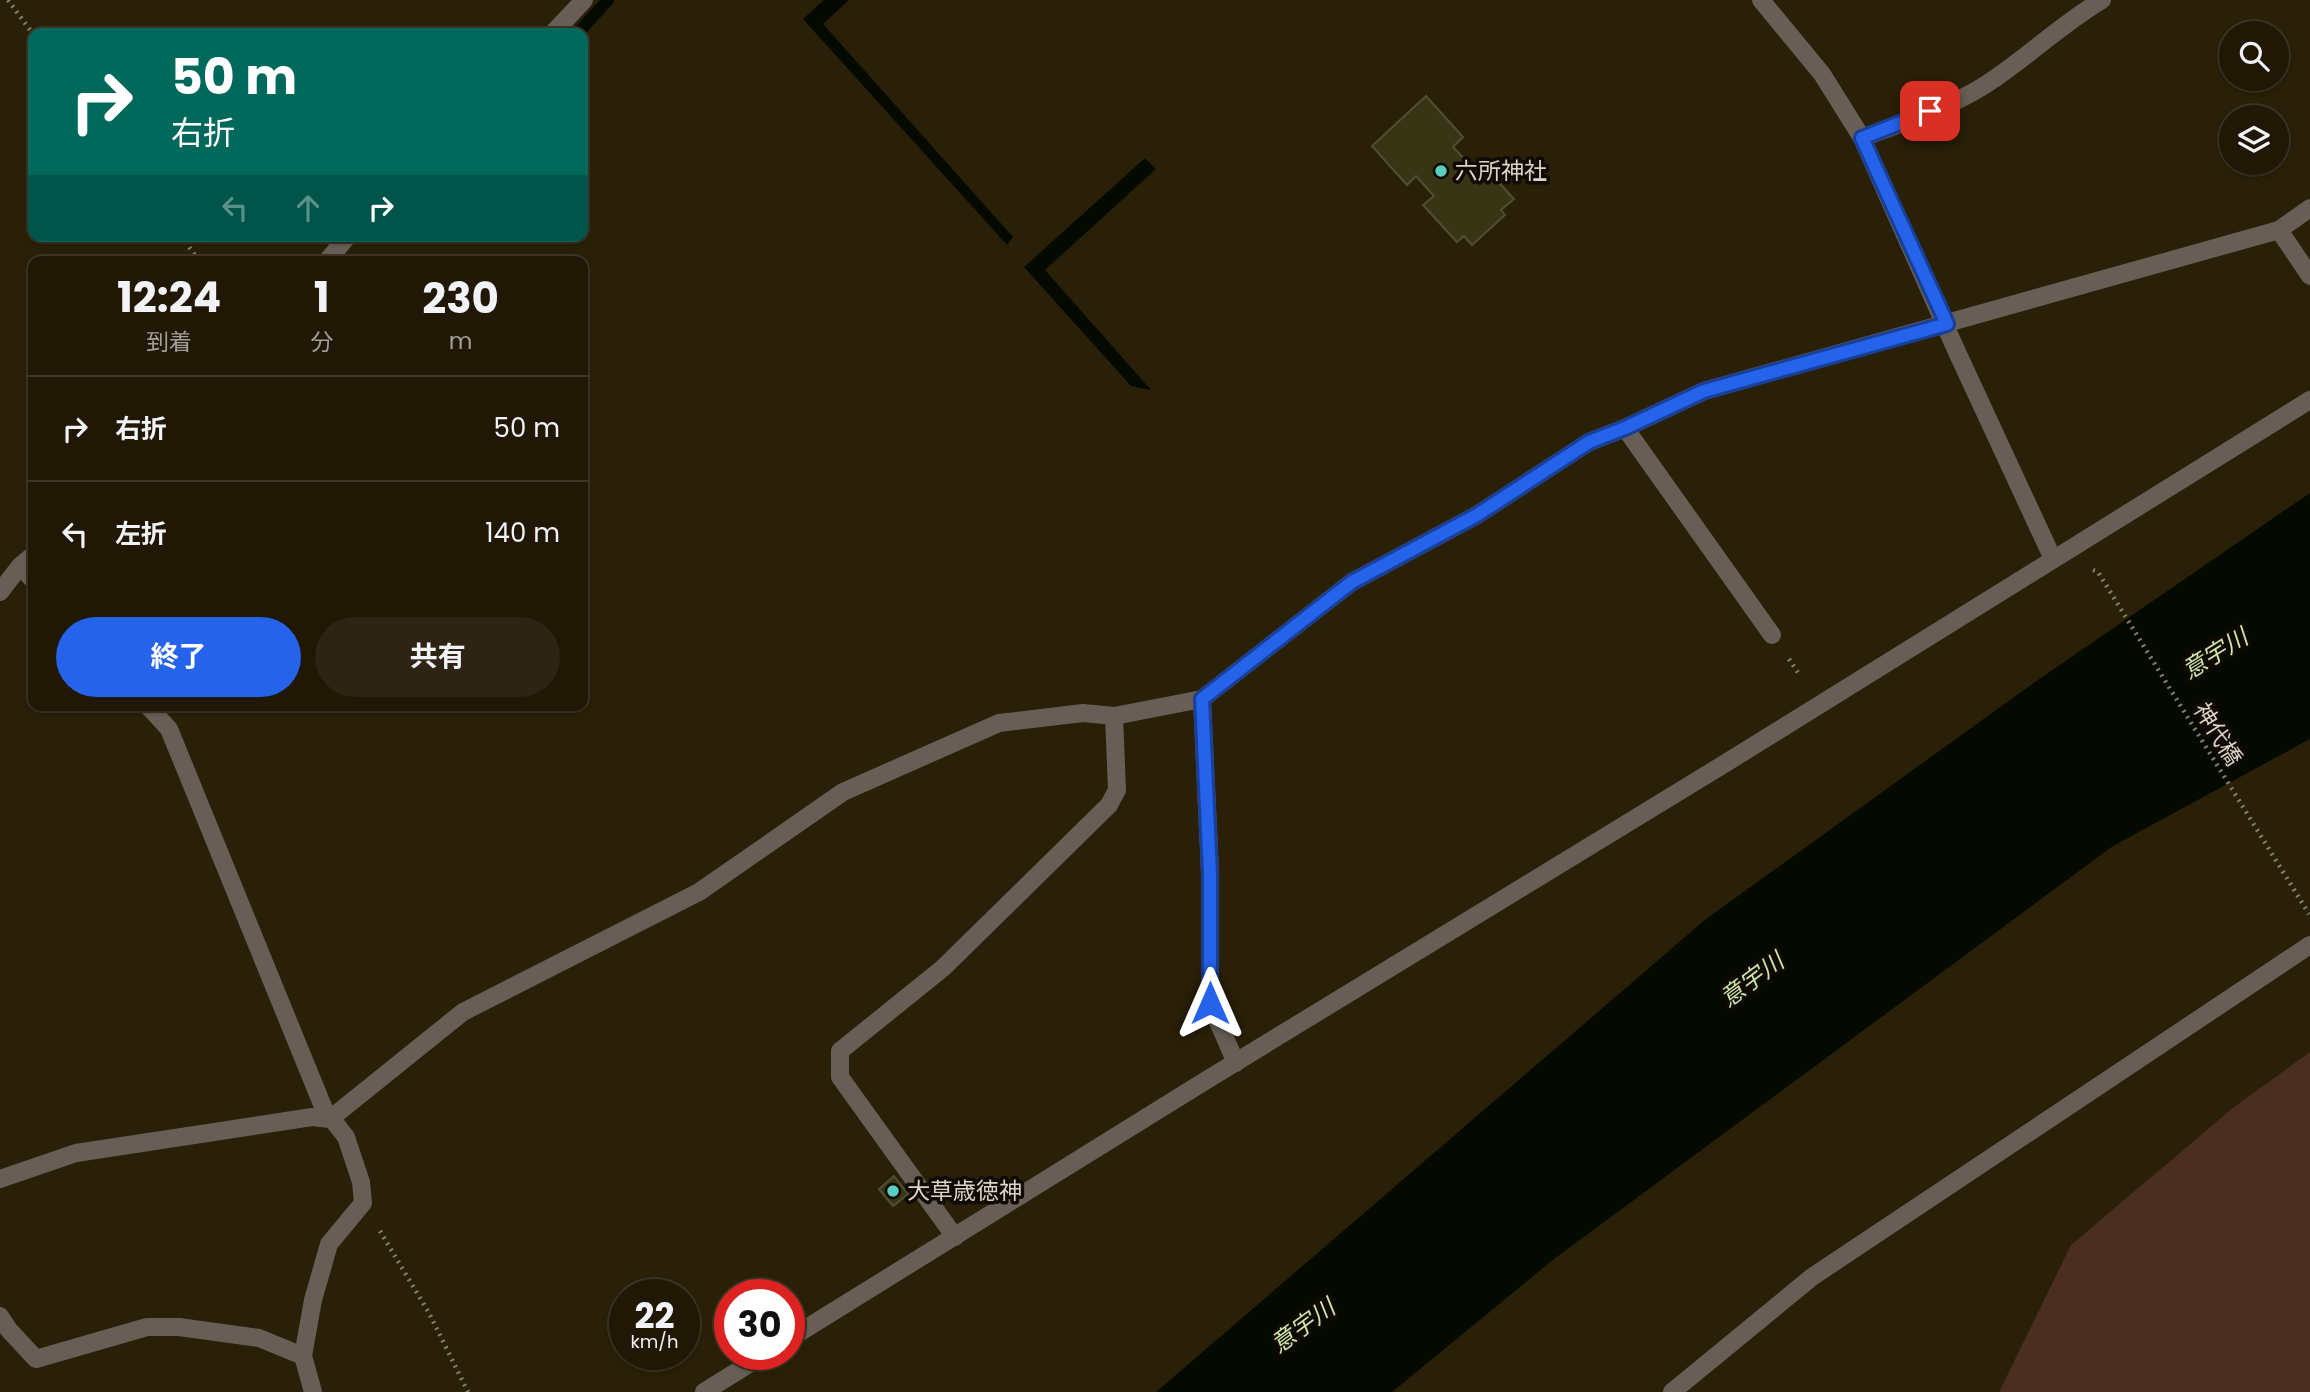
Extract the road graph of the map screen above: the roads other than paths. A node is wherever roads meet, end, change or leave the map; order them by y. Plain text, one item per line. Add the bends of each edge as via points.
1 (584, 0) edge
2 (1761, 0) edge
3 (2102, 0) edge
4 (559, 28) edge
5 (1862, 138) junction
6 (2310, 208) edge
7 (2279, 230) junction
8 (343, 242) edge
9 (331, 256) edge
10 (2310, 276) edge
11 (1947, 324) junction
12 (2310, 400) edge
13 (1625, 428) junction
14 (2053, 559) junction
15 (27, 561) edge
16 (0, 592) edge
17 (1773, 635) dead end
18 (1202, 699) junction
19 (152, 711) edge
20 (1114, 716) junction
21 (2310, 945) edge
22 (1236, 1063) junction
23 (330, 1119) junction
24 (0, 1179) edge
25 (955, 1237) junction
26 (0, 1316) edge
27 (805, 1329) edge
28 (303, 1356) junction
29 (739, 1370) edge
30 (313, 1392) edge
31 (704, 1392) edge
32 (1672, 1392) edge

1 - 4 street
2 - 5 street via 1822,74
3 - 5 street via 2074,16 1993,80 1952,102
5 - 11 street
6 - 7 street
7 - 10 street
7 - 11 street
8 - 9 street
11 - 13 street via 1704,391
11 - 14 street
12 - 14 street
13 - 17 street
13 - 18 street via 1589,442 1477,515 1352,582
14 - 22 street
15 - 16 street
18 - 20 street
18 - 22 street via 1210,1003
19 - 23 street via 169,729
20 - 23 street via 1083,713 999,723 843,792 699,892 463,1012
20 - 25 street via 1116,790 1109,805 943,968 840,1051 840,1077
21 - 32 street via 1812,1277
22 - 25 street
23 - 24 street via 312,1117 76,1153
23 - 28 street via 346,1137 363,1203 329,1244
25 - 27 street
26 - 28 street via 36,1359 147,1327 259,1338
28 - 30 street
29 - 31 street

